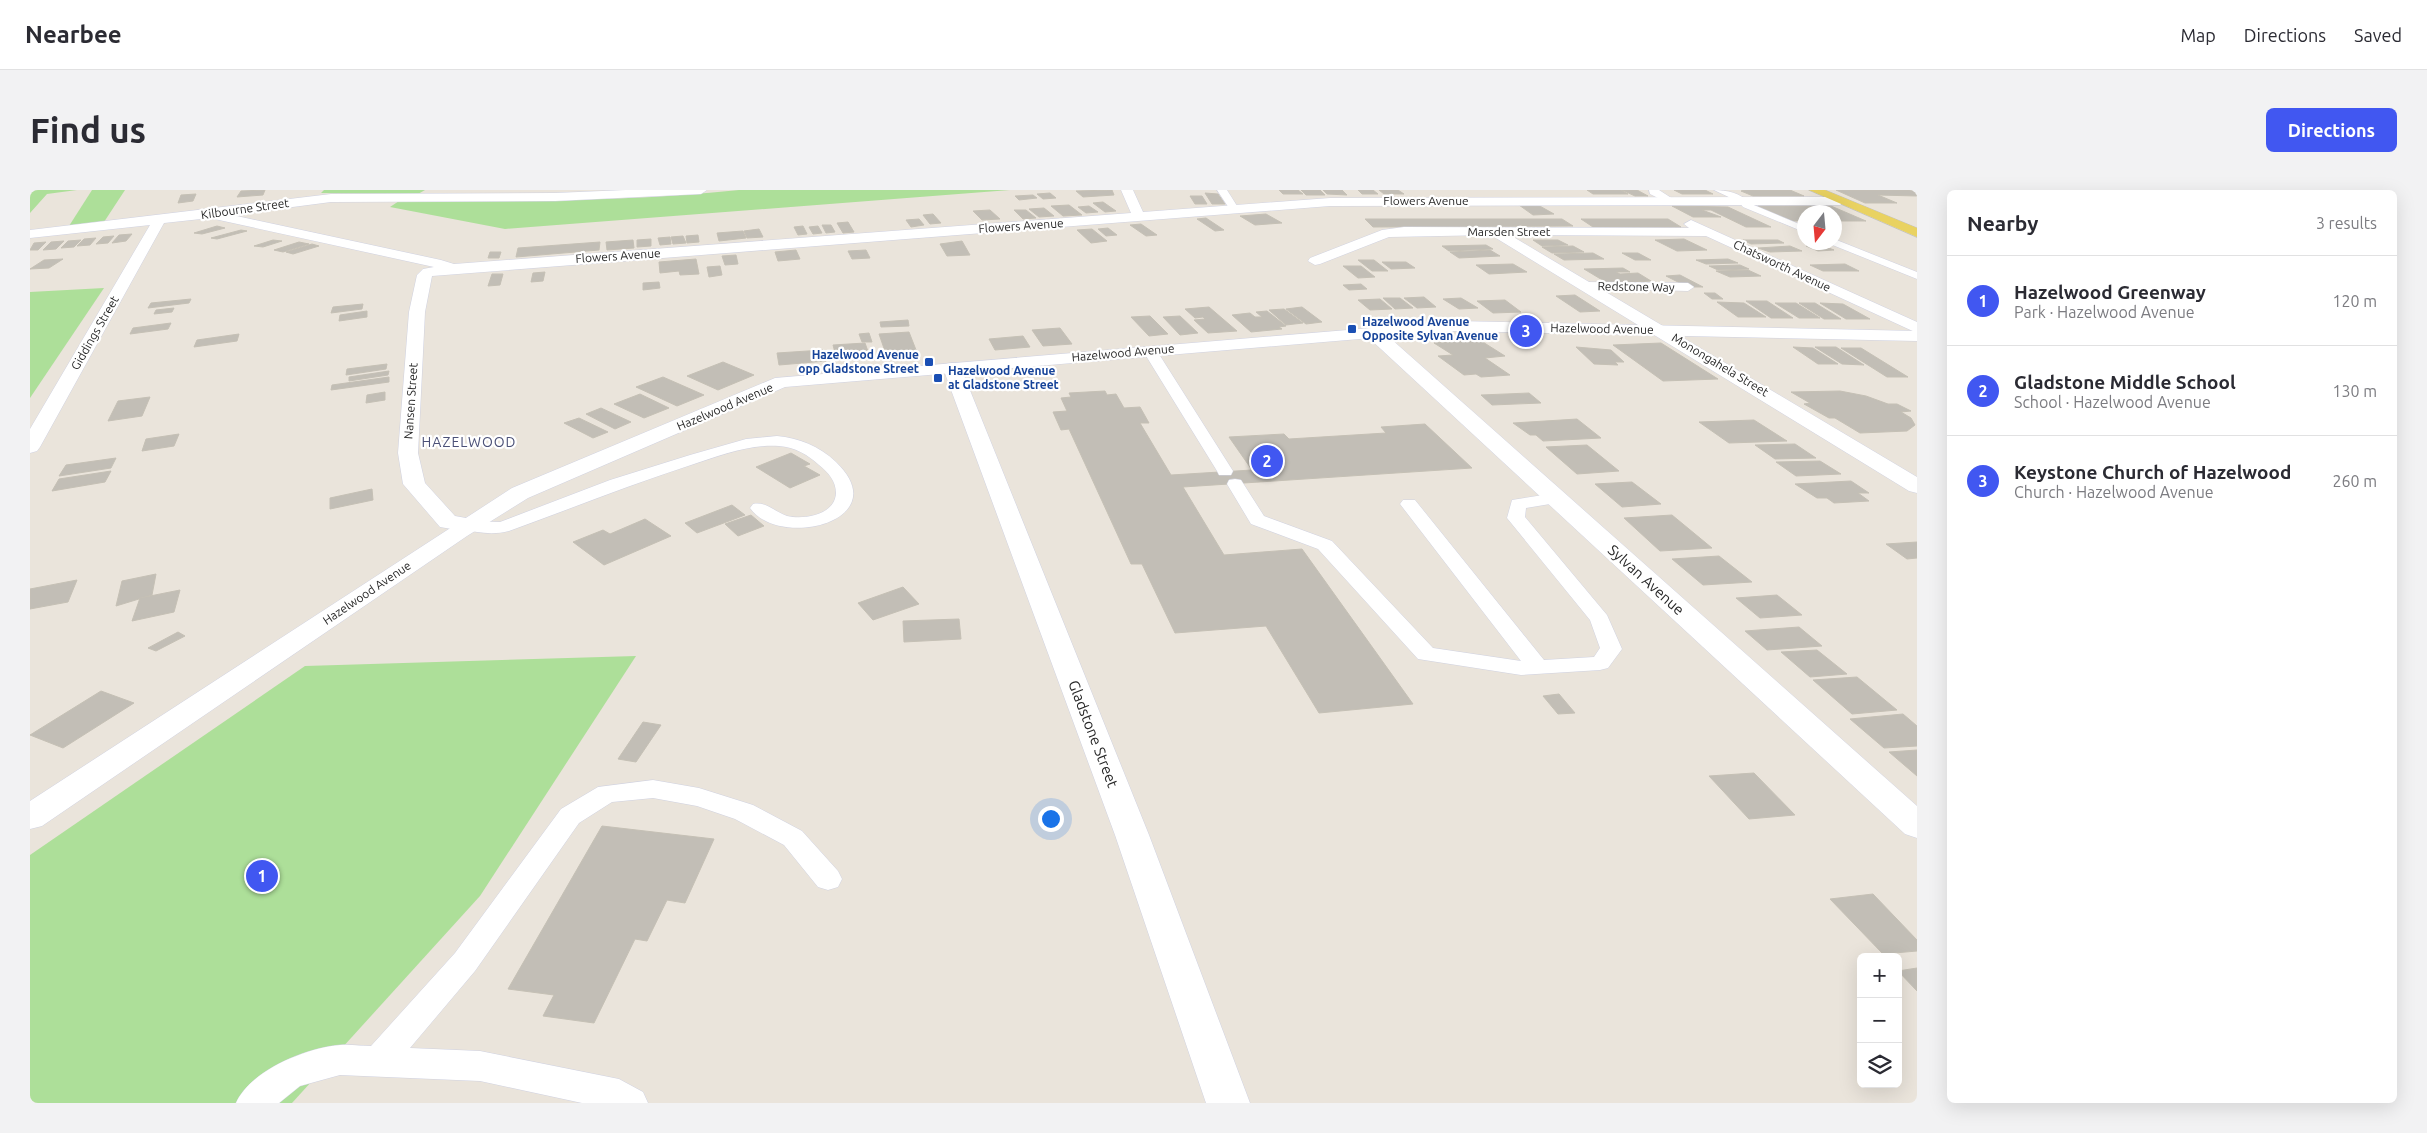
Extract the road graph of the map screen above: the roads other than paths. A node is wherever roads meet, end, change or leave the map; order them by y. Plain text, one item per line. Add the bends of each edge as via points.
1 (701, 190) edge
2 (1127, 190) edge
3 (1222, 190) edge
4 (1517, 190) edge
5 (1719, 190) edge
6 (1815, 190) edge
7 (1651, 196) edge
8 (1742, 200) junction
9 (1534, 201) junction
10 (1840, 201) junction
11 (1234, 209) junction
12 (1675, 211) junction
13 (210, 214) junction
14 (1139, 217) junction
15 (159, 220) junction
16 (1797, 227) edge
17 (1495, 232) junction
18 (1708, 232) junction
19 (1917, 233) edge
20 (30, 234) edge
21 (1842, 245) edge
22 (1315, 261) dead end
23 (452, 269) junction
24 (1917, 276) edge
25 (1584, 286) junction
26 (1688, 288) dead end
27 (1917, 328) edge
28 (1662, 331) junction
29 (1375, 334) junction
30 (1917, 336) edge
31 (1150, 351) junction
32 (952, 368) junction
33 (30, 447) edge
34 (1917, 486) edge
35 (1556, 498) junction
36 (1409, 504) dead end
37 (760, 508) dead end
38 (470, 525) junction
39 (1538, 667) junction
40 (30, 817) edge
41 (1917, 825) edge
42 (828, 879) dead end
43 (378, 1062) junction
44 (253, 1103) edge
45 (631, 1103) edge
46 (1228, 1103) edge

1 - 13 street, Kilbourne Street via 555,197 356,196
2 - 14 street
3 - 11 lane
4 - 9 street
5 - 8 lane
6 - 10 main road
7 - 9 street, Flowers Avenue
7 - 12 street, Chatsworth Avenue
8 - 10 street
8 - 12 street
8 - 16 lane via 1746,205
9 - 11 street, Flowers Avenue via 1330,202
10 - 19 main road
11 - 14 street, Flowers Avenue
12 - 18 street, Chatsworth Avenue
13 - 15 street, Kilbourne Street
13 - 23 street, Flowers Avenue
14 - 23 street, Flowers Avenue
15 - 20 street, Kilbourne Street
15 - 33 street, Giddings Street
17 - 18 street, Marsden Street
17 - 22 street, Marsden Street via 1387,233
17 - 25 street, Monongahela Street
18 - 27 street, Chatsworth Avenue
21 - 24 lane
23 - 38 street, Nansen Street via 424,275 417,312 408,453 414,484 448,522
25 - 26 lane, Redstone Way
25 - 28 street, Monongahela Street
28 - 29 street, Hazelwood Avenue via 1455,326
28 - 30 street, Hazelwood Avenue
28 - 34 street, Monongahela Street
29 - 31 street, Hazelwood Avenue
29 - 35 street, Sylvan Avenue
31 - 32 street, Hazelwood Avenue
31 - 39 lane via 1257,520 1325,545 1426,654 1521,668
32 - 38 street, Hazelwood Avenue via 782,382 520,493
32 - 46 street, Gladstone Street via 1132,835
35 - 39 lane via 1518,504 1516,518 1600,619 1611,649 1600,663
35 - 41 street, Sylvan Avenue
36 - 39 lane
37 - 38 lane via 788,521 825,518 842,507 845,493 842,480 834,469 804,446 764,442 734,447 648,473 503,527
38 - 40 street, Hazelwood Avenue
42 - 43 lane via 793,838 744,812 699,797 652,789 607,793 570,816 466,962
43 - 44 lane via 340,1060 291,1073
43 - 45 lane via 480,1066 619,1095

